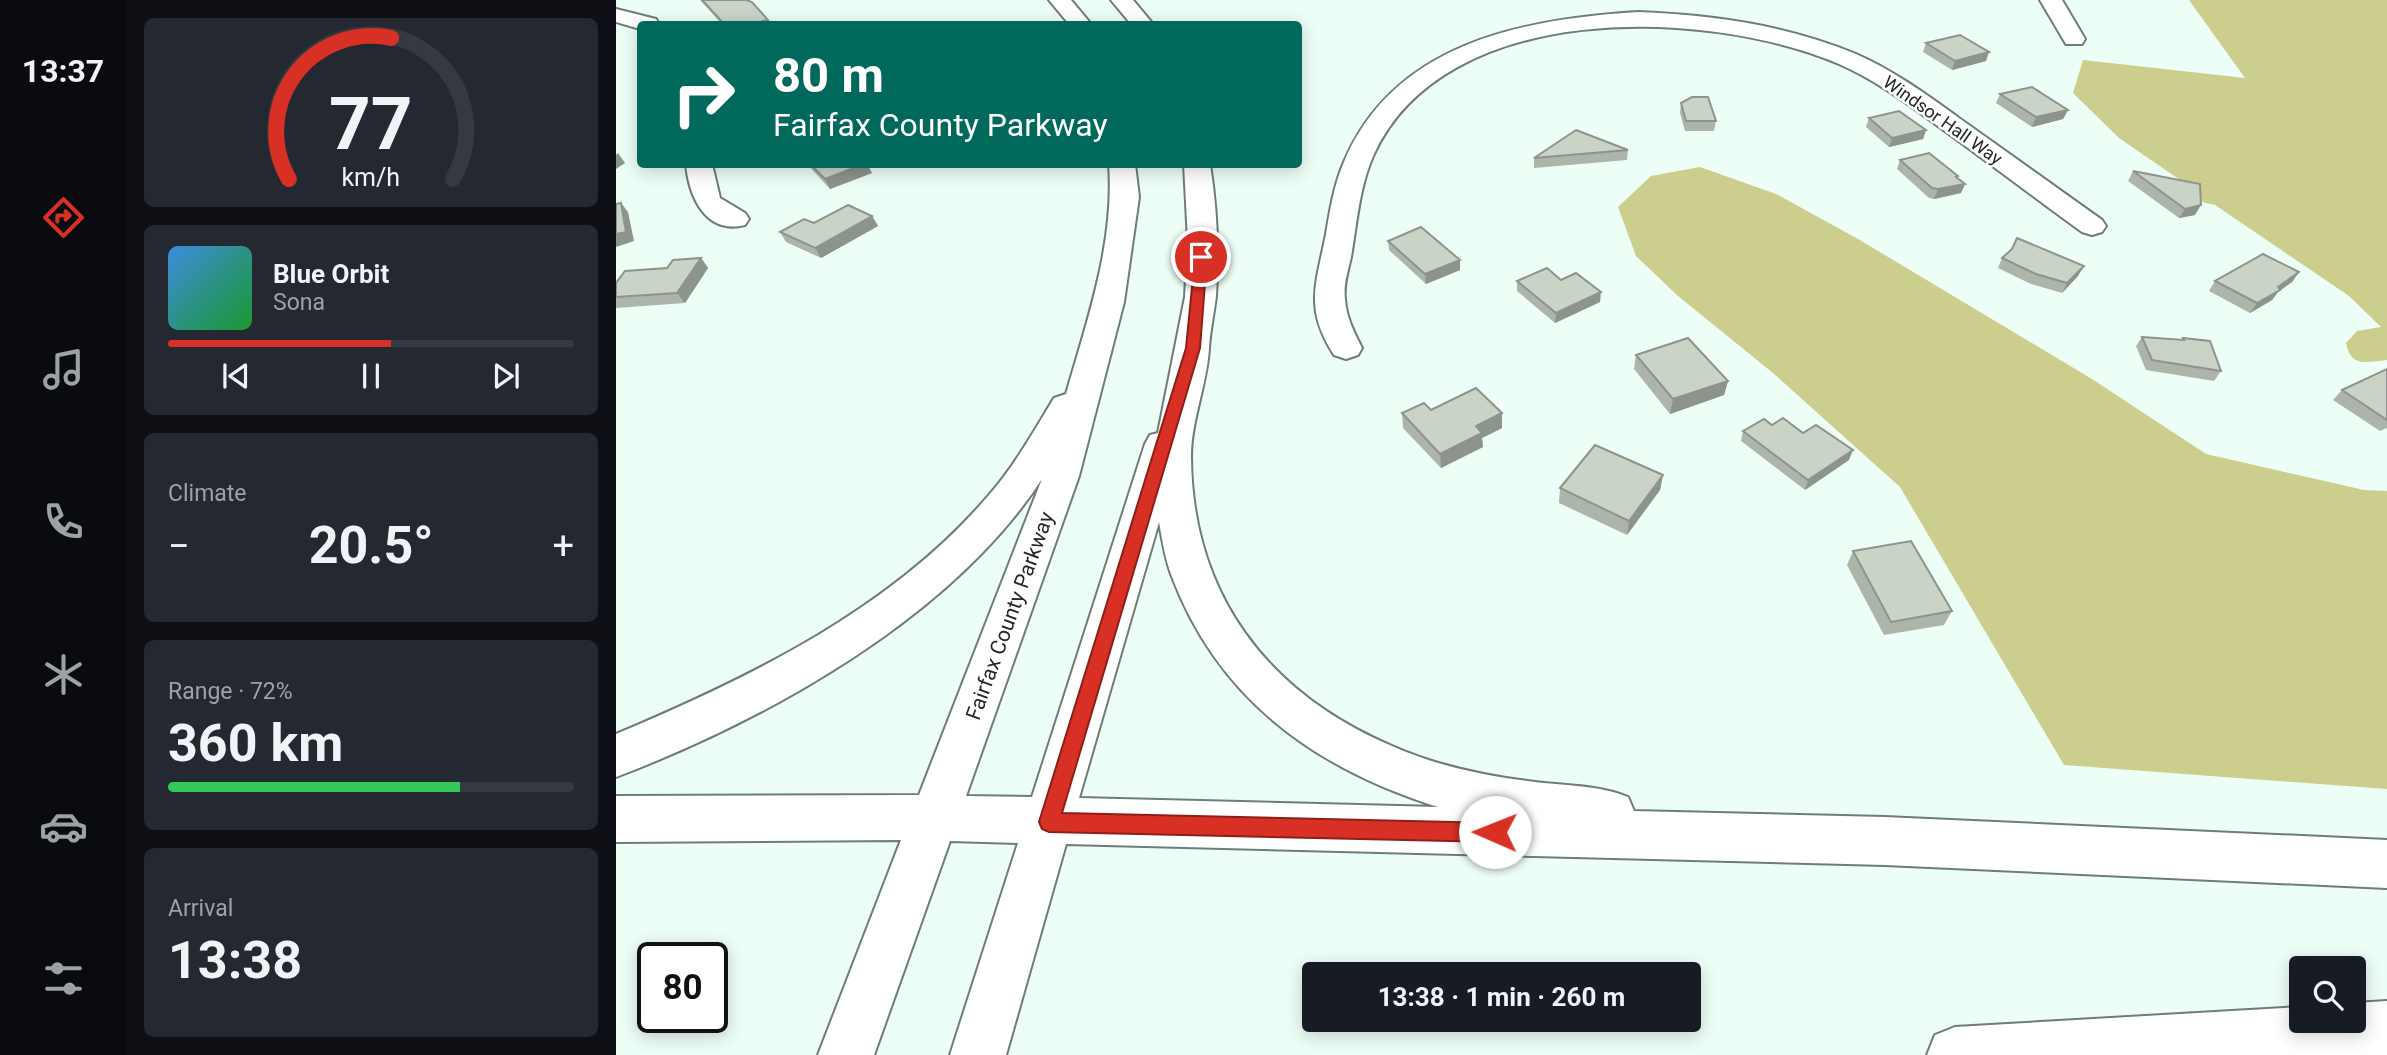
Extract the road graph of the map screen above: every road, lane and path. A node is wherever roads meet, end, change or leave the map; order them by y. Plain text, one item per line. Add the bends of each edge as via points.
1 (1060, 0) edge
2 (1122, 0) edge
3 (2051, 0) edge
4 (616, 15) edge
5 (637, 21) edge
6 (1078, 21) edge
7 (1140, 21) edge
8 (2074, 39) dead end
9 (700, 168) edge
10 (1122, 168) edge
11 (1197, 168) edge
12 (736, 219) dead end
13 (2092, 226) dead end
14 (1193, 348) junction
15 (1346, 348) dead end
16 (1094, 351) junction
17 (616, 756) edge
18 (616, 819) edge
19 (934, 819) junction
20 (1049, 822) junction
21 (1885, 841) junction
22 (2387, 864) edge
23 (2387, 1029) edge
24 (846, 1055) edge
25 (978, 1055) edge
26 (1955, 1055) edge

1 - 6 main road
2 - 7 main road
3 - 8 main road
4 - 5 main road
9 - 12 main road via 703,195 711,206
10 - 16 main road, Fairfax County Parkway via 1125,197 1119,242
11 - 14 main road via 1203,232
13 - 15 main road, Windsor Hall Way via 1901,87 1830,52 1773,34 1683,21 1559,15 1431,71 1372,132 1350,182 1329,296 1334,323
14 - 20 main road
14 - 21 main road via 1173,455 1185,563 1208,614 1234,655 1296,715 1378,764 1494,799
16 - 17 main road via 1015,488 968,543 930,577 760,690
16 - 19 main road, Fairfax County Parkway via 1061,476
18 - 19 main road
19 - 20 main road
19 - 24 main road, Fairfax County Parkway
20 - 21 main road
20 - 25 main road
21 - 22 main road
23 - 26 main road

